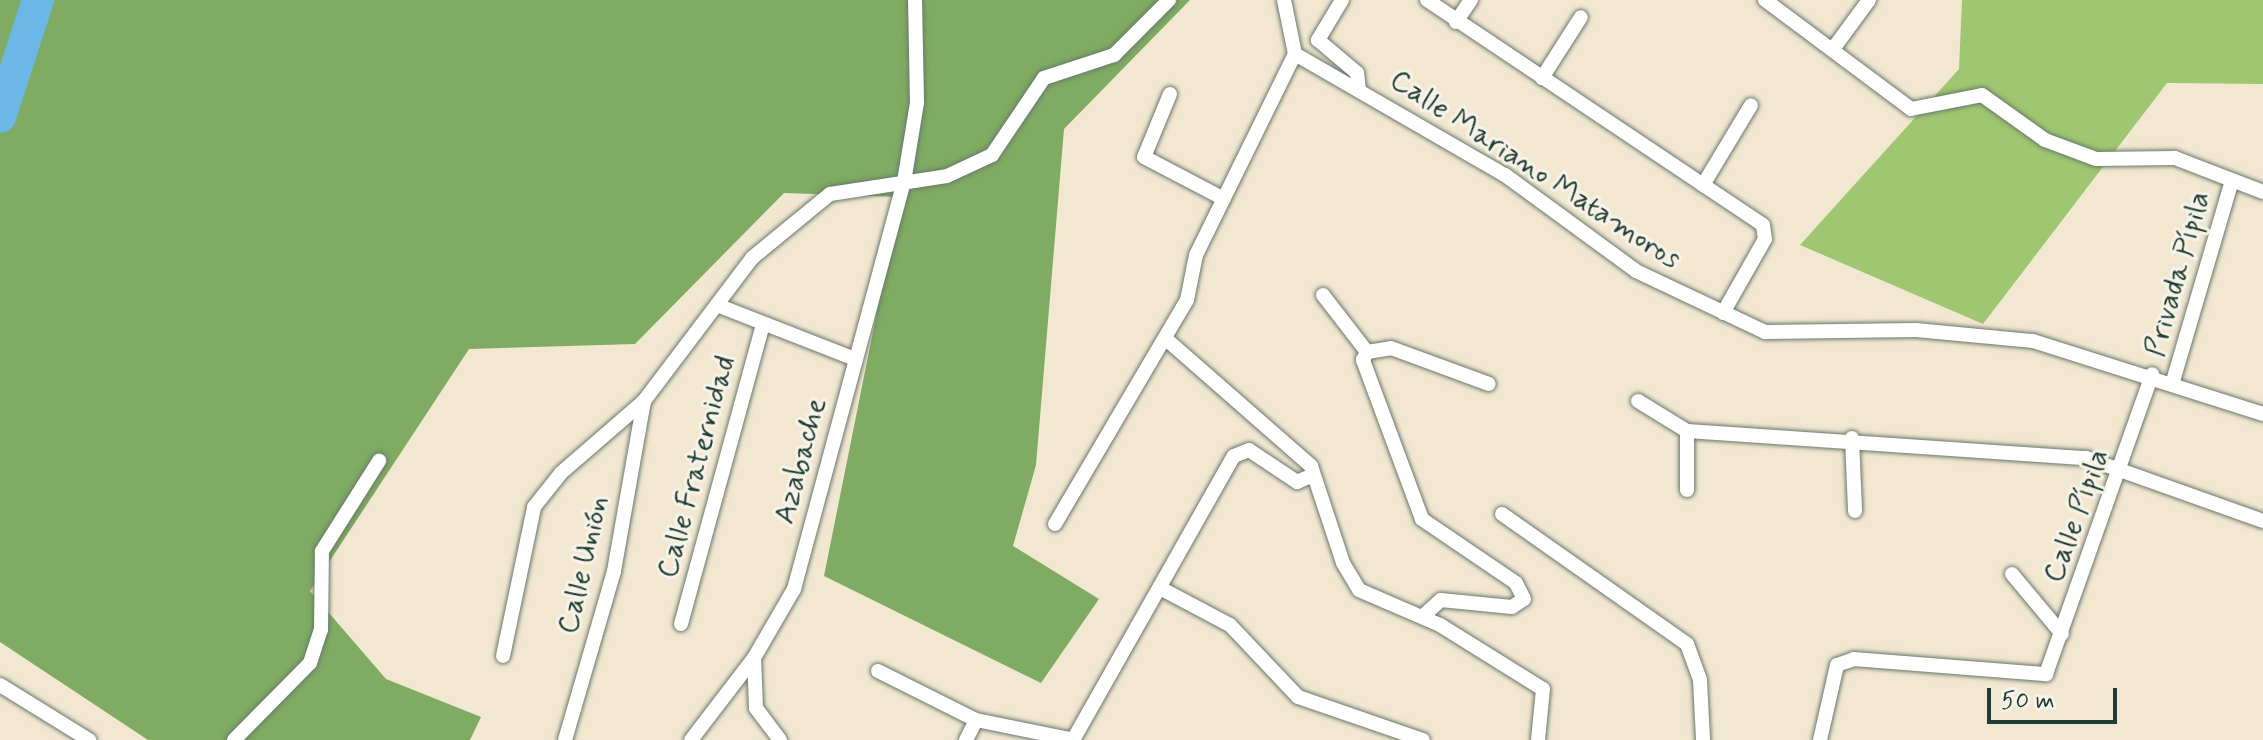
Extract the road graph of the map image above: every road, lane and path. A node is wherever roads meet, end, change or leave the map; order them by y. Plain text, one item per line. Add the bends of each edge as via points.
1 (915, 0) edge
2 (1169, 0) edge
3 (1284, 0) edge
4 (1342, 0) edge
5 (1427, 0) edge
6 (1471, 0) edge
7 (1765, 0) edge
8 (1869, 0) edge
9 (1581, 17) dead end
10 (1456, 22) junction
11 (1833, 49) junction
12 (1295, 54) junction
13 (1542, 78) junction
14 (1359, 89) junction
15 (1170, 94) dead end
16 (1751, 105) dead end
17 (2232, 181) junction
18 (904, 182) junction
19 (1703, 185) junction
20 (2263, 192) edge
21 (1222, 198) junction
22 (1323, 295) dead end
23 (717, 305) junction
24 (1723, 313) junction
25 (763, 324) junction
26 (1166, 339) junction
27 (1367, 352) junction
28 (855, 359) junction
29 (2152, 374) junction
30 (2173, 381) junction
31 (1489, 384) dead end
32 (2263, 395) edge
33 (644, 401) junction
34 (1638, 401) dead end
35 (2260, 412) edge
36 (1687, 431) junction
37 (1852, 438) junction
38 (379, 461) dead end
39 (2123, 469) junction
40 (1313, 475) junction
41 (1687, 490) dead end
42 (1855, 511) dead end
43 (1502, 514) dead end
44 (2263, 522) edge
45 (1055, 524) dead end
46 (2012, 574) dead end
47 (1160, 588) junction
48 (1423, 616) junction
49 (681, 624) dead end
50 (2062, 634) junction
51 (503, 656) dead end
52 (754, 658) junction
53 (878, 671) dead end
54 (0, 685) edge
55 (976, 720) junction
56 (89, 740) edge
57 (234, 740) edge
58 (565, 740) edge
59 (691, 740) edge
60 (780, 740) edge
61 (966, 740) edge
62 (1073, 740) edge
63 (1423, 740) edge
64 (1538, 740) edge
65 (1703, 740) edge
66 (1820, 740) edge

1 - 18 street, Azabache via 917,103
2 - 18 street via 1114,55 1044,78 992,155 947,176
3 - 12 street
4 - 14 street via 1318,40 1357,73
5 - 10 street
6 - 10 street
7 - 11 street
8 - 11 street
9 - 13 street
10 - 13 street
11 - 17 street via 1911,109 1982,95 2045,140 2096,159 2167,157
12 - 14 street, Calle Mariano Matamoros
12 - 21 street
13 - 19 street
14 - 24 street, Calle Mariano Matamoros via 1505,175 1636,271
15 - 21 street via 1144,157
16 - 19 street
17 - 20 street
17 - 30 street, Privada Pípila
18 - 23 street via 830,194 752,258
18 - 28 street, Azabache
19 - 24 street via 1766,231
21 - 26 street
22 - 27 street
23 - 25 street
23 - 33 street
24 - 29 street, Calle Mariano Matamoros via 1781,335 1916,330 2033,341
25 - 28 street
25 - 49 street, Calle Fraternidad
26 - 40 street
26 - 45 street
27 - 31 street via 1391,348
27 - 48 street via 1364,370 1422,519 1516,583 1524,599 1512,607 1441,600
28 - 52 street, Azabache via 794,589
29 - 30 street, Calle Mariano Matamoros
29 - 39 street, Calle Pípila
30 - 35 street, Calle Mariano Matamoros
32 - 35 street
33 - 51 street via 561,473 534,507
33 - 58 street, Calle Unión via 614,571
34 - 36 street
36 - 37 street
36 - 41 street
37 - 39 street via 2050,452
37 - 42 street
38 - 57 street via 322,551 321,630 310,663
39 - 44 street
39 - 50 street, Calle Pípila
40 - 47 street via 1297,482 1249,450 1238,452
40 - 48 street via 1350,579
43 - 65 street via 1673,630 1695,658
46 - 50 street
47 - 62 street
47 - 63 street via 1230,625 1298,697
48 - 64 street via 1543,689
50 - 66 street, Calle Pípila via 2046,674 1854,659 1837,665
52 - 59 street, Azabache
52 - 60 street via 756,708
53 - 55 street
54 - 56 street
55 - 61 street
55 - 62 street

